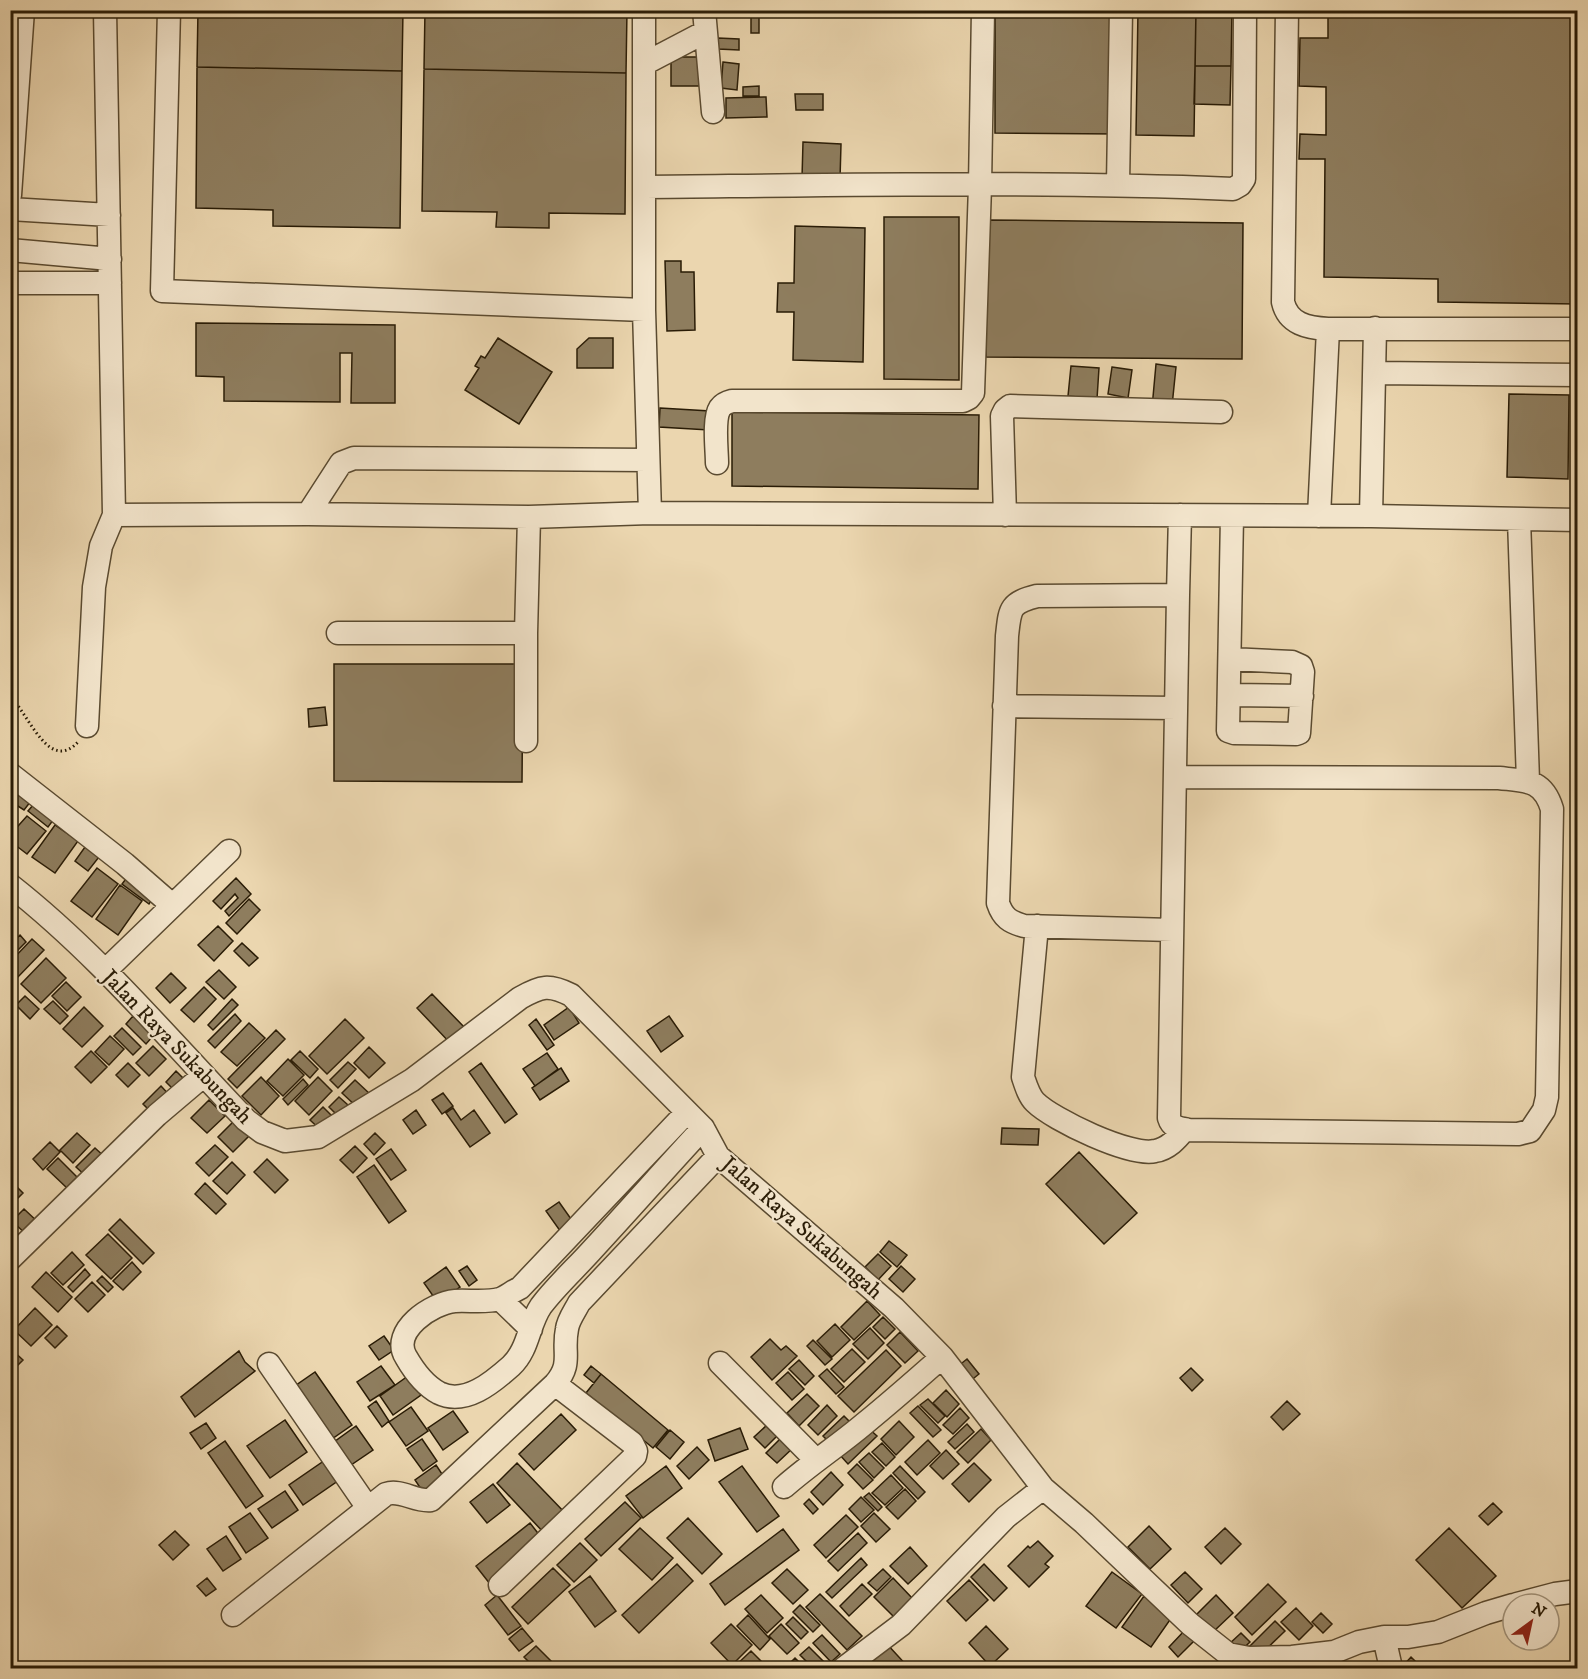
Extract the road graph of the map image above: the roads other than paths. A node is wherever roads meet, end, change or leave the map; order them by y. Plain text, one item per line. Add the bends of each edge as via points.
1 (23, 10) edge
2 (105, 10) edge
3 (169, 10) edge
4 (644, 10) edge
5 (983, 10) edge
6 (1120, 10) edge
7 (1245, 10) edge
8 (1287, 10) edge
9 (705, 21) edge
10 (644, 64) junction
11 (714, 112) dead end
12 (1118, 184) junction
13 (980, 186) junction
14 (645, 187) junction
15 (10, 195) edge
16 (10, 208) edge
17 (109, 215) junction
18 (10, 250) edge
19 (110, 259) junction
20 (10, 283) edge
21 (110, 283) junction
22 (644, 310) junction
23 (1375, 328) junction
24 (1328, 329) junction
25 (1578, 329) edge
26 (1375, 373) junction
27 (1578, 375) edge
28 (1221, 412) dead end
29 (648, 460) junction
30 (717, 463) dead end
31 (650, 513) junction
32 (114, 514) junction
33 (308, 514) junction
34 (1005, 515) junction
35 (1180, 515) junction
36 (1232, 516) junction
37 (1319, 516) junction
38 (1371, 516) junction
39 (529, 517) junction
40 (1519, 519) junction
41 (1578, 520) edge
42 (1178, 595) junction
43 (338, 633) dead end
44 (526, 633) junction
45 (1230, 659) junction
46 (1229, 695) junction
47 (1302, 696) junction
48 (1004, 706) junction
49 (1176, 708) junction
50 (87, 726) road end
51 (526, 741) dead end
52 (10, 774) edge
53 (1175, 777) junction
54 (1528, 781) junction
55 (229, 851) dead end
56 (10, 885) edge
57 (172, 905) junction
58 (1036, 926) junction
59 (1172, 930) junction
60 (105, 971) junction
61 (203, 1076) junction
62 (687, 1112) junction
63 (703, 1128) junction
64 (1185, 1129) junction
65 (718, 1156) junction
66 (10, 1259) edge
67 (500, 1299) junction
68 (531, 1329) junction
69 (942, 1357) junction
70 (720, 1363) dead end
71 (269, 1364) dead end
72 (555, 1384) junction
73 (816, 1460) junction
74 (784, 1487) dead end
75 (1043, 1488) junction
76 (368, 1508) junction
77 (500, 1585) dead end
78 (1578, 1591) edge
79 (1561, 1593) edge
80 (1501, 1609) edge
81 (232, 1616) dead end
82 (1384, 1637) junction
83 (844, 1668) edge
84 (1391, 1668) edge

1 - 15 street
2 - 17 street
3 - 22 street via 162,291
4 - 10 street
5 - 13 street
6 - 12 street
7 - 12 street via 1244,179 1240,185 1233,189
8 - 24 street via 1283,302 1297,323
9 - 10 street
9 - 11 street
10 - 14 street
12 - 13 street
13 - 14 street
13 - 30 street via 974,390 969,398 732,401 720,408 717,417
14 - 22 street
16 - 17 street
17 - 19 street
18 - 19 street
19 - 21 street
20 - 21 street
21 - 32 street
22 - 29 street
23 - 24 street
23 - 25 street
23 - 26 street
24 - 37 street
26 - 27 street
26 - 38 street
28 - 34 street via 1010,406 1002,416
29 - 31 street
29 - 33 street via 354,458 341,464
31 - 34 street
31 - 39 street
32 - 33 street
32 - 50 street via 102,546 94,587
33 - 39 street
34 - 35 street
35 - 36 street
35 - 42 street
36 - 37 street
36 - 45 street
37 - 38 street
38 - 40 street
39 - 44 street
40 - 41 street
40 - 54 street
42 - 48 street via 1036,596 1020,600 1009,614
42 - 49 street
43 - 44 street
44 - 51 street
45 - 46 street
45 - 47 street via 1298,664 1303,672
46 - 47 street
46 - 47 street via 1229,732 1265,734 1299,733
48 - 49 street
48 - 58 street via 998,903 1005,919
49 - 53 street
52 - 57 street
53 - 54 street
53 - 59 street
54 - 64 street via 1541,787 1552,808 1547,1096 1544,1110 1530,1131 1518,1134
55 - 57 street
56 - 60 street, Jalan Raya Sukabungah
57 - 60 street
58 - 59 street
58 - 64 street via 1023,1077 1033,1100 1094,1137 1144,1152 1165,1148
59 - 64 street via 1169,1118 1171,1124
60 - 61 street, Jalan Raya Sukabungah
61 - 62 street, Jalan Raya Sukabungah via 262,1132 285,1141 318,1137 412,1080 520,998 538,988 555,987 571,995
61 - 66 street via 157,1115
62 - 63 street, Jalan Raya Sukabungah
62 - 67 street via 520,1288
63 - 65 street, Jalan Raya Sukabungah
63 - 68 street via 540,1307
65 - 69 street, Jalan Raya Sukabungah via 894,1308
65 - 72 street via 579,1303 566,1330 565,1370
67 - 68 street
67 - 68 street via 453,1301 414,1322 401,1343 418,1376 443,1395 466,1396 484,1388 520,1357
69 - 73 street via 858,1430
69 - 75 street, Jalan Raya Sukabungah
70 - 73 street
71 - 76 street
72 - 76 street via 431,1500 393,1492
72 - 77 street via 632,1443 636,1451 632,1460
73 - 74 street
75 - 82 street, Jalan Raya Sukabungah via 1190,1624 1228,1654 1249,1658 1292,1657 1334,1652
75 - 83 street via 1006,1517 901,1625
76 - 81 street
78 - 79 street, Jalan Raya Sukabungah
80 - 82 street, Jalan Raya Sukabungah via 1438,1632
82 - 84 street

